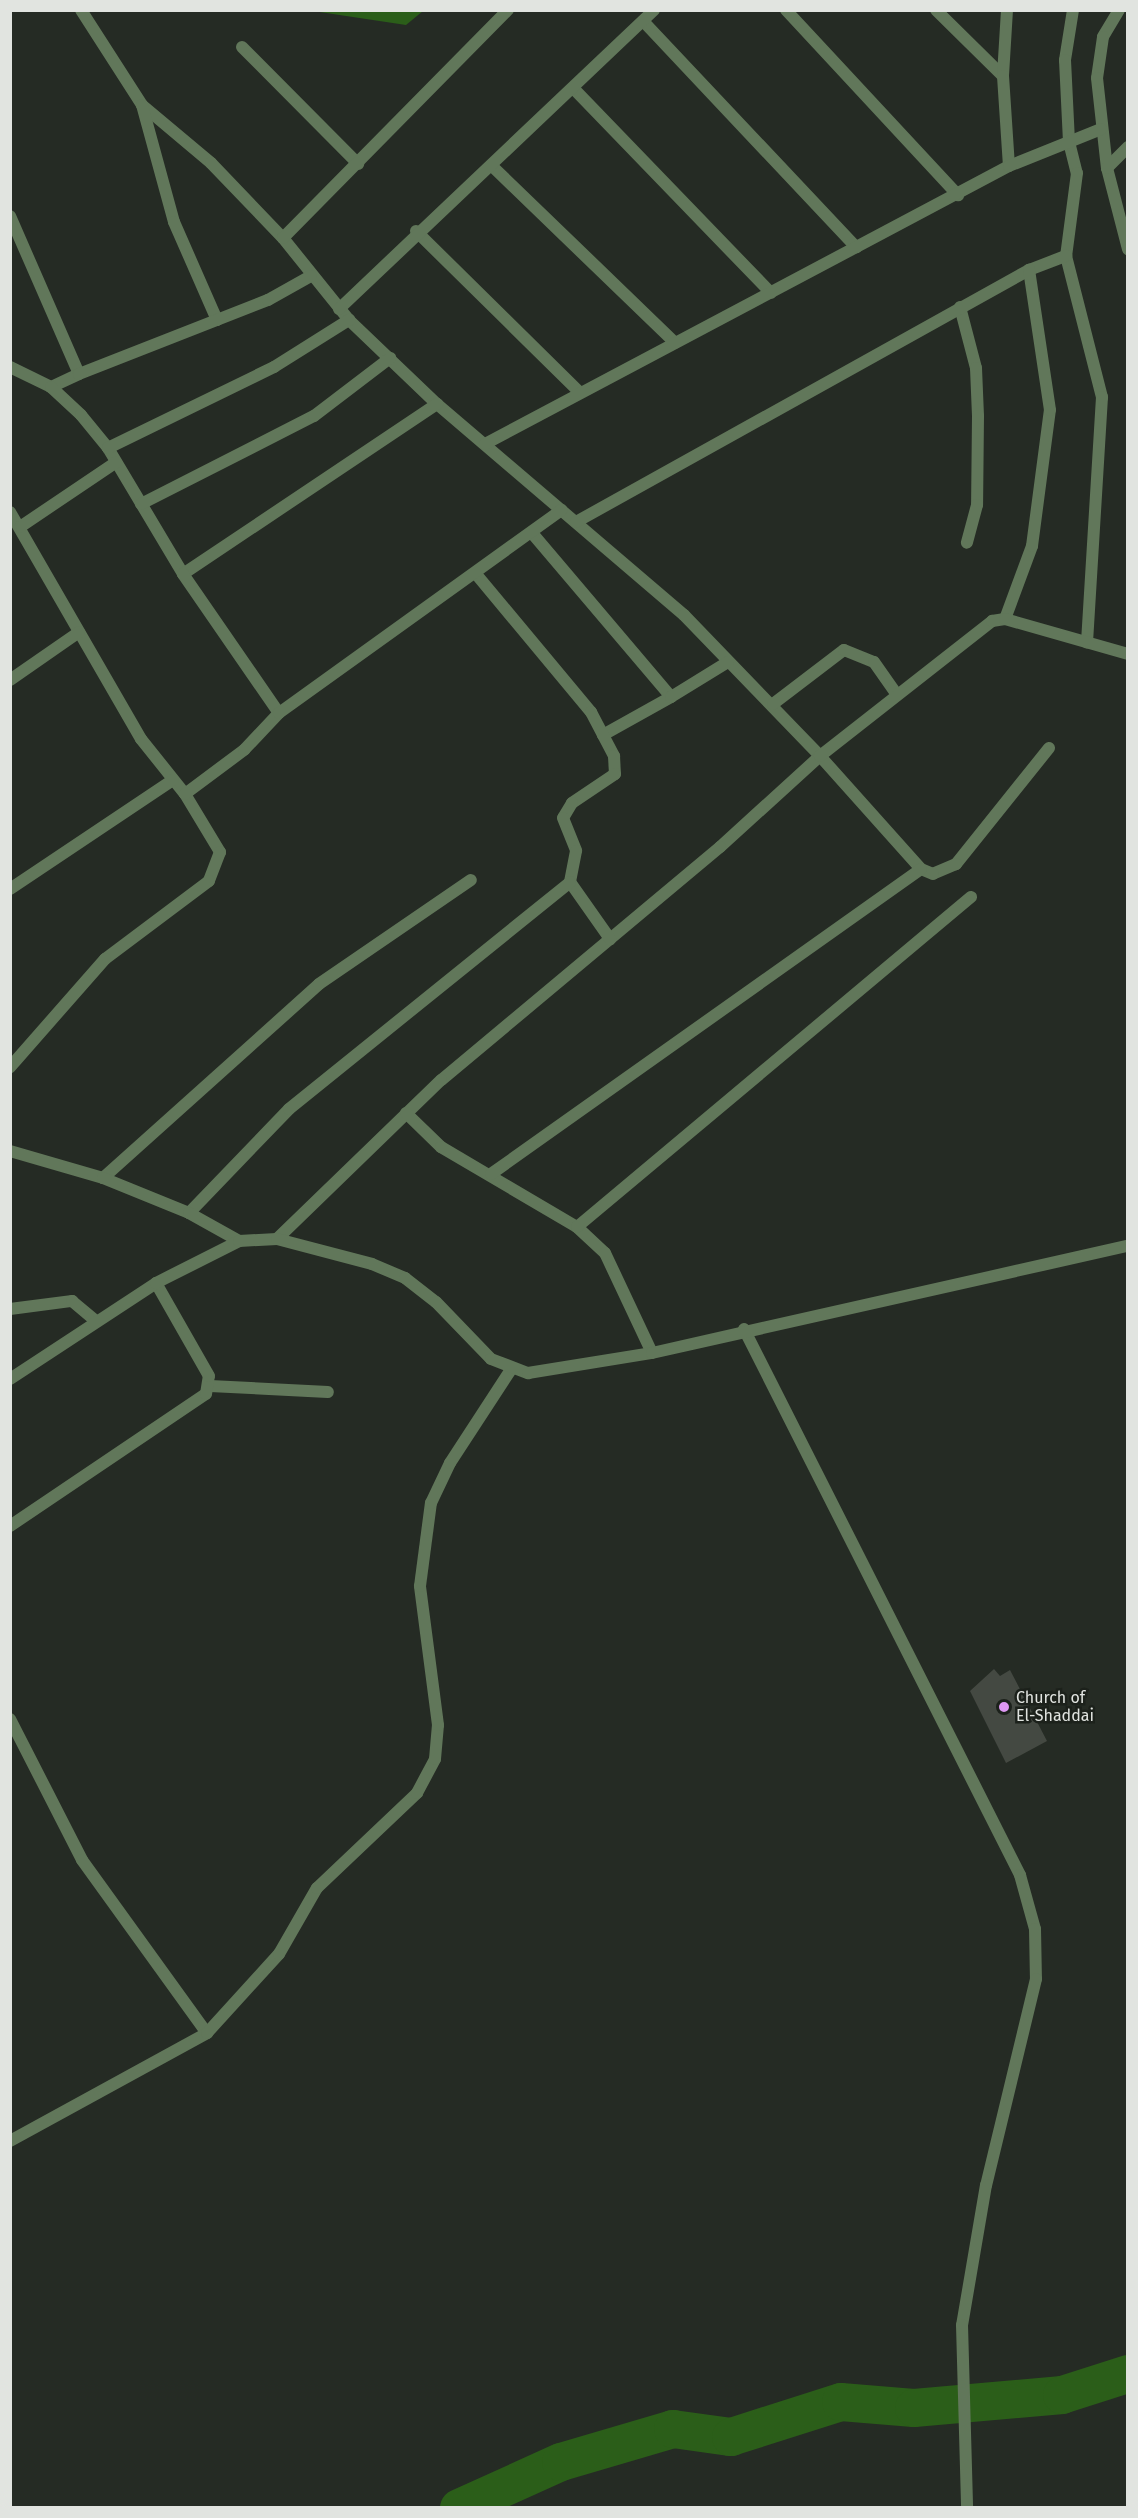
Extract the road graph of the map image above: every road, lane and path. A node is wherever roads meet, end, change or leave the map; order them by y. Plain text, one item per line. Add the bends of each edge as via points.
1 (81, 10) edge
2 (508, 10) edge
3 (654, 10) edge
4 (786, 10) edge
5 (936, 10) edge
6 (1007, 10) edge
7 (1073, 10) edge
8 (1119, 10) edge
9 (643, 21) junction
10 (242, 47) dead end
11 (1003, 76) junction
12 (575, 90) junction
13 (142, 105) junction
14 (1101, 129) junction
15 (1069, 142) junction
16 (1128, 147) edge
17 (358, 164) junction
18 (1009, 166) junction
19 (493, 167) junction
20 (1107, 168) junction
21 (958, 195) junction
22 (10, 216) edge
23 (416, 231) junction
24 (283, 238) junction
25 (856, 247) junction
26 (1128, 249) edge
27 (1066, 256) junction
28 (1029, 270) junction
29 (311, 276) junction
30 (771, 293) junction
31 (960, 307) junction
32 (339, 309) junction
33 (217, 320) junction
34 (349, 320) junction
35 (675, 343) junction
36 (390, 358) junction
37 (10, 367) edge
38 (79, 374) junction
39 (51, 387) junction
40 (579, 392) junction
41 (436, 404) junction
42 (485, 444) junction
43 (108, 448) junction
44 (116, 463) junction
45 (141, 504) junction
46 (562, 510) junction
47 (10, 512) edge
48 (576, 522) junction
49 (20, 526) junction
50 (532, 533) junction
51 (967, 543) dead end
52 (183, 574) junction
53 (476, 574) junction
54 (1005, 619) junction
55 (80, 632) junction
56 (1087, 643) junction
57 (1128, 654) edge
58 (728, 662) junction
59 (10, 680) edge
60 (895, 692) junction
61 (670, 697) junction
62 (773, 704) junction
63 (279, 712) junction
64 (603, 735) junction
65 (1049, 748) dead end
66 (820, 756) junction
67 (173, 780) junction
68 (185, 794) junction
69 (921, 869) junction
70 (471, 880) dead end
71 (570, 882) junction
72 (10, 890) edge
73 (971, 897) dead end
74 (610, 939) junction
75 (10, 1067) edge
76 (406, 1113) junction
77 (10, 1151) edge
78 (491, 1174) junction
79 (103, 1178) junction
80 (189, 1213) junction
81 (577, 1227) junction
82 (277, 1239) junction
83 (239, 1241) junction
84 (1128, 1246) edge
85 (156, 1283) junction
86 (10, 1309) edge
87 (96, 1321) junction
88 (744, 1329) junction
89 (652, 1353) junction
90 (510, 1371) junction
91 (10, 1378) edge
92 (210, 1386) junction
93 (328, 1392) dead end
94 (10, 1526) edge
95 (10, 1719) edge
96 (207, 2033) junction
97 (10, 2141) edge
98 (967, 2508) edge

1 - 13 street
2 - 17 street
3 - 9 street
4 - 21 street
5 - 11 street
6 - 11 street
7 - 15 street via 1066,48
8 - 14 street via 1098,59
9 - 12 street
9 - 25 street
10 - 17 street
11 - 18 street
12 - 19 street
12 - 30 street
13 - 24 street via 211,163
13 - 33 street via 174,222
14 - 15 street
14 - 20 street
15 - 18 street
15 - 27 street via 1077,173
16 - 20 street
17 - 24 street
18 - 21 street
19 - 23 street
19 - 35 street
20 - 26 street
21 - 25 street
22 - 38 street
23 - 32 street
23 - 40 street
24 - 29 street
25 - 30 street
27 - 28 street
27 - 56 street via 1102,397
28 - 31 street
28 - 54 street via 1050,410 1032,546
29 - 32 street
29 - 33 street
30 - 35 street
31 - 48 street
31 - 51 street via 977,380 976,505
32 - 34 street
33 - 38 street
34 - 36 street
34 - 43 street via 274,367
35 - 40 street
36 - 41 street
36 - 45 street via 314,416
37 - 39 street
38 - 39 street
39 - 43 street
40 - 42 street
41 - 42 street
41 - 52 street
42 - 46 street
43 - 44 street
44 - 45 street
44 - 49 street
45 - 52 street
46 - 48 street
46 - 50 street
47 - 49 street
48 - 58 street via 684,615
49 - 55 street
50 - 53 street
50 - 61 street
52 - 63 street
53 - 63 street
53 - 64 street via 569,684
54 - 56 street
54 - 60 street via 979,626
55 - 59 street
55 - 67 street via 141,739
56 - 57 street
58 - 61 street
58 - 62 street
60 - 62 street via 874,662 844,650
60 - 66 street
61 - 64 street
62 - 66 street
63 - 68 street via 244,750
64 - 71 street via 618,766 564,810 576,851
65 - 69 street via 956,864 942,873
66 - 69 street
66 - 74 street
67 - 68 street
67 - 72 street
68 - 75 street via 220,852 209,881 105,959
69 - 78 street
70 - 79 street via 319,984
71 - 74 street
71 - 80 street via 289,1109
73 - 81 street
74 - 76 street
76 - 78 street via 441,1147
76 - 82 street
77 - 79 street
78 - 81 street
79 - 80 street
80 - 83 street
81 - 89 street via 605,1253
82 - 83 street
82 - 90 street via 388,1271 449,1316 475,1344
83 - 85 street
84 - 88 street
85 - 87 street
85 - 92 street
86 - 87 street via 72,1301
87 - 91 street
88 - 89 street
88 - 98 street via 1020,1875 1035,1929 1036,1979 986,2185 962,2325
89 - 90 street via 555,1371
90 - 96 street via 450,1463 431,1503 420,1586 438,1725 435,1759 393,1821 361,1844 316,1888 279,1954
92 - 93 street
92 - 94 street via 200,1401
95 - 96 street via 82,1860
96 - 97 street

